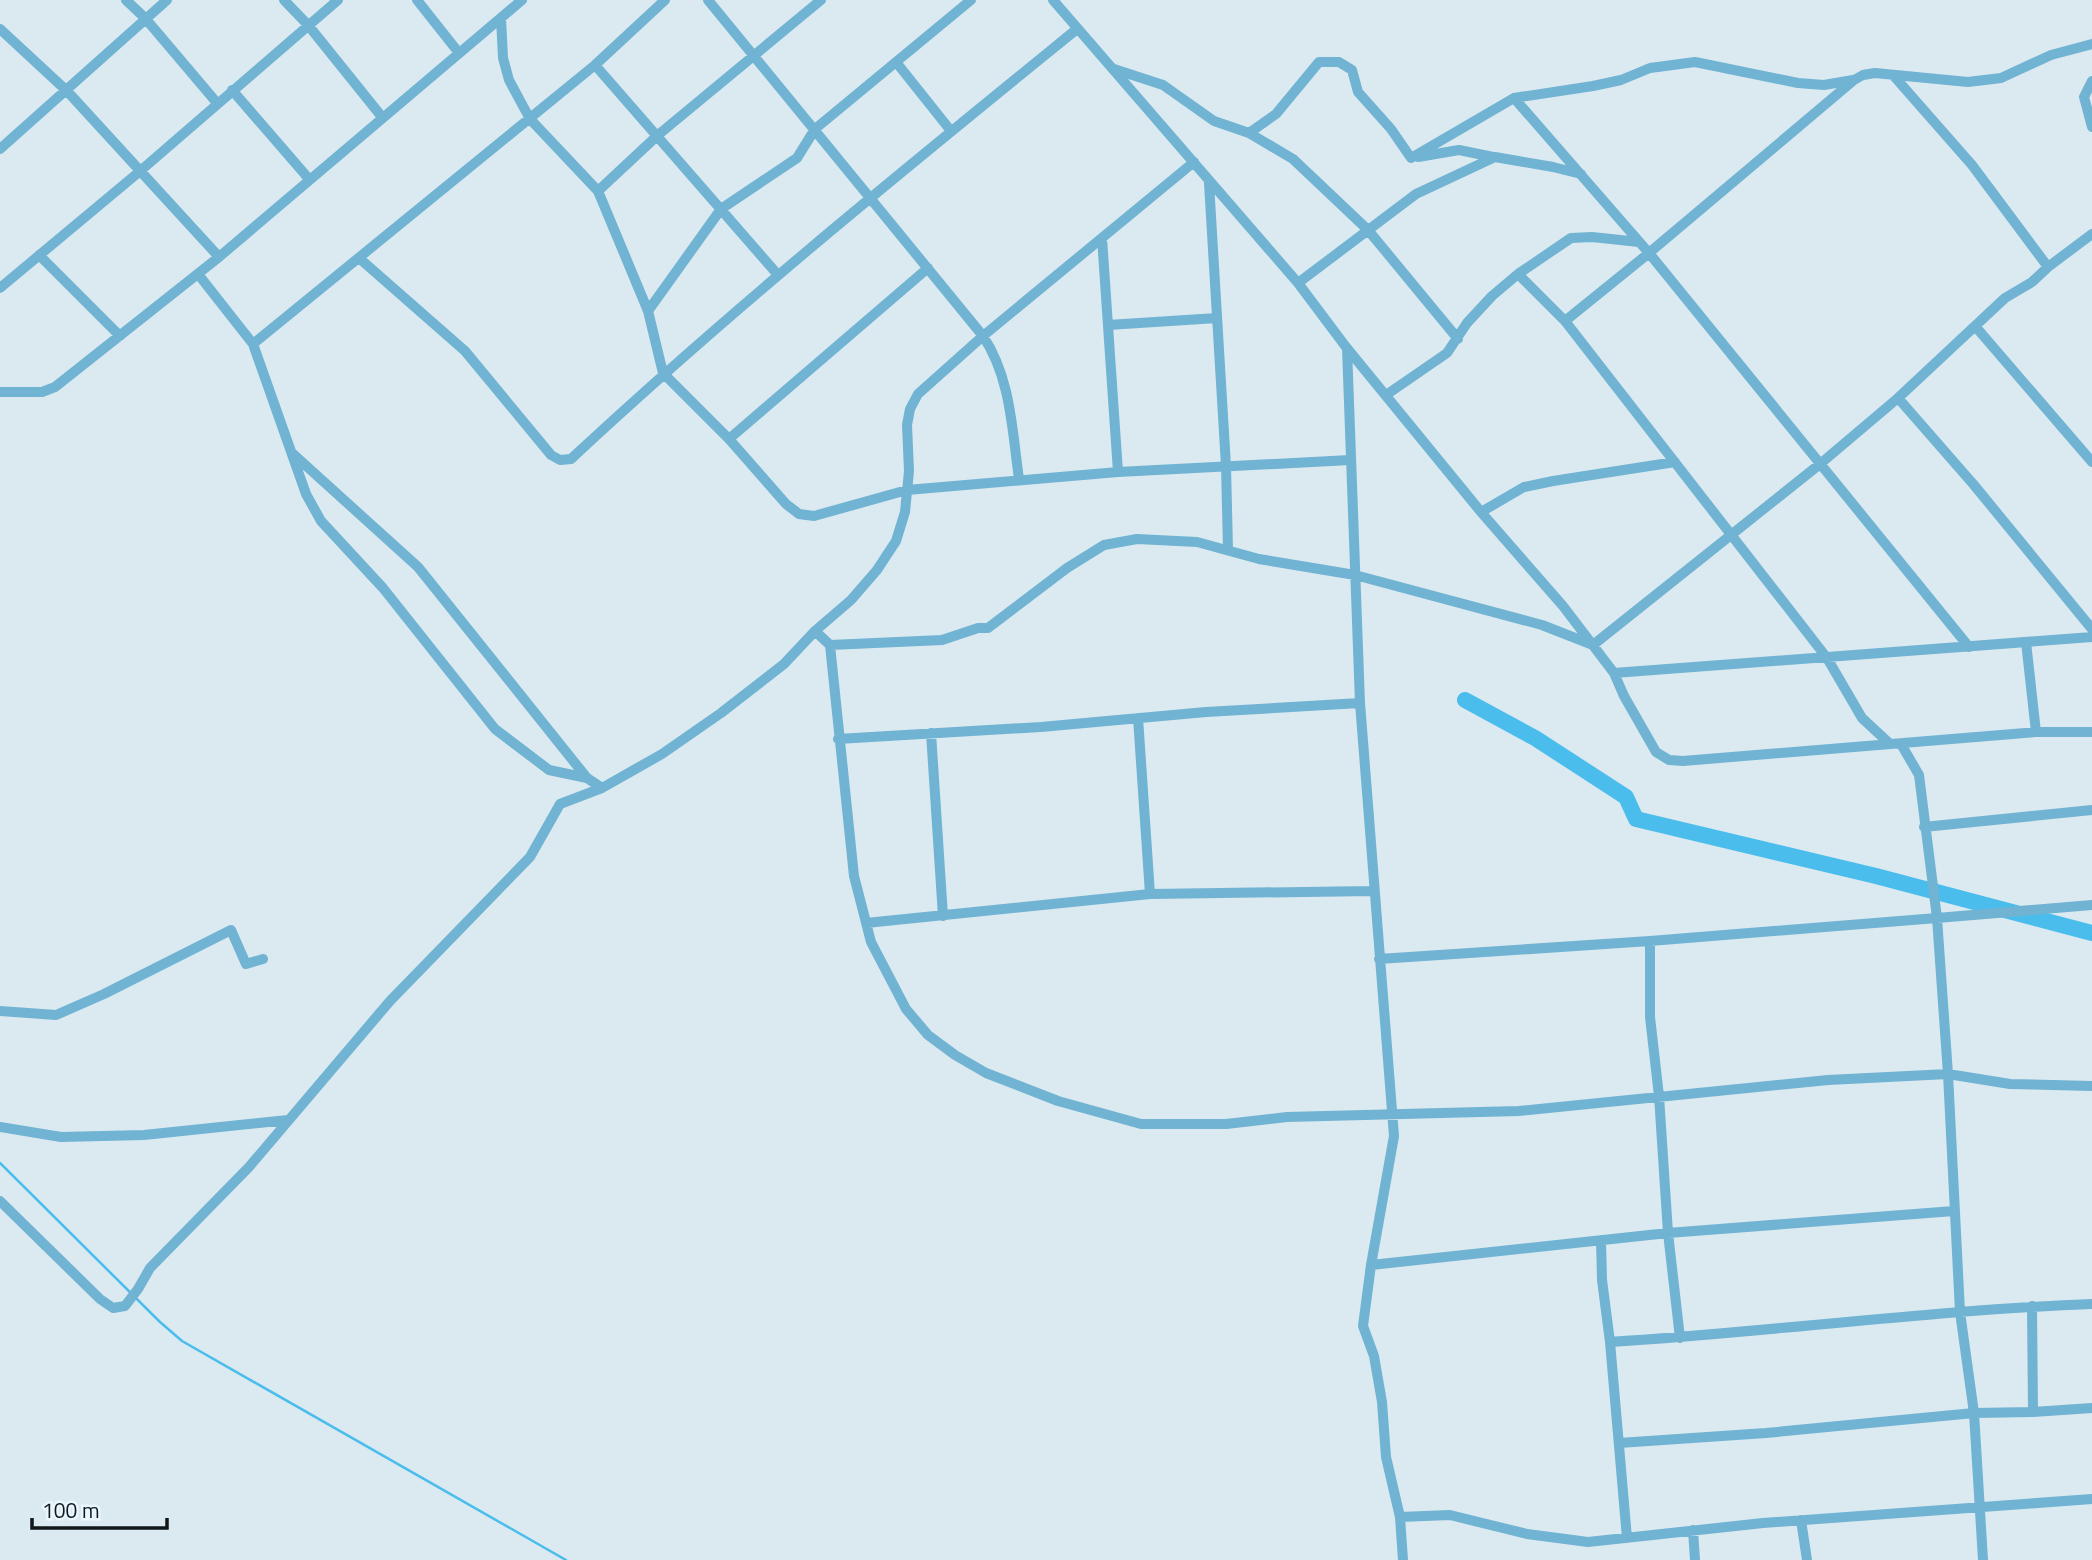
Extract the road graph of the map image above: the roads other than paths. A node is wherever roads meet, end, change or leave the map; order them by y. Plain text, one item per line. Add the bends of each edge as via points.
1 (126, 0) edge
2 (167, 0) edge
3 (284, 0) edge
4 (338, 0) edge
5 (417, 0) edge
6 (523, 0) edge
7 (666, 0) edge
8 (708, 0) edge
9 (821, 0) edge
10 (971, 0) edge
11 (1053, 0) edge
12 (145, 18) junction
13 (501, 18) junction
14 (308, 25) junction
15 (0, 29) edge
16 (1077, 29) junction
17 (2092, 44) edge
18 (459, 53) junction
19 (753, 57) junction
20 (896, 62) junction
21 (595, 65) junction
22 (1113, 69) junction
23 (1893, 75) junction
24 (1854, 80) junction
25 (2092, 81) edge
26 (232, 90) junction
27 (67, 91) junction
28 (1514, 98) junction
29 (217, 103) junction
30 (382, 117) junction
31 (530, 119) junction
32 (2092, 127) edge
33 (815, 129) junction
34 (951, 131) junction
35 (1249, 134) junction
36 (658, 135) junction
37 (0, 149) edge
38 (1494, 157) junction
39 (1411, 158) junction
40 (1194, 162) junction
41 (139, 172) junction
42 (1581, 175) junction
43 (309, 179) junction
44 (1209, 183) junction
45 (598, 191) junction
46 (870, 196) junction
47 (721, 209) junction
48 (1368, 230) junction
49 (2092, 234) edge
50 (1102, 238) junction
51 (1639, 242) junction
52 (1649, 253) junction
53 (39, 255) junction
54 (219, 257) junction
55 (359, 258) junction
56 (2048, 267) junction
57 (928, 268) junction
58 (198, 274) junction
59 (1518, 274) junction
60 (778, 275) junction
61 (1298, 283) junction
62 (0, 288) edge
63 (648, 311) junction
64 (1217, 318) junction
65 (1565, 321) junction
66 (1108, 326) junction
67 (1975, 326) junction
68 (120, 336) junction
69 (983, 336) junction
70 (1458, 339) junction
71 (253, 344) junction
72 (1346, 347) junction
73 (663, 373) junction
74 (0, 392) edge
75 (1385, 395) junction
76 (1898, 398) junction
77 (730, 439) junction
78 (290, 451) junction
79 (1350, 460) junction
80 (1675, 462) junction
81 (2092, 462) edge
82 (1820, 464) junction
83 (1226, 466) junction
84 (1118, 472) junction
85 (1019, 479) junction
86 (907, 490) junction
87 (1481, 512) junction
88 (1732, 534) junction
89 (1228, 550) junction
90 (1355, 575) junction
91 (2092, 629) edge
92 (815, 631) junction
93 (2092, 637) edge
94 (2026, 642) junction
95 (830, 645) junction
96 (1593, 645) junction
97 (1969, 646) junction
98 (1827, 658) junction
99 (1614, 673) junction
100 (1360, 703) junction
101 (1138, 718) junction
102 (2036, 732) junction
103 (2092, 732) edge
104 (931, 733) junction
105 (838, 739) junction
106 (1895, 744) junction
107 (587, 778) junction
108 (602, 788) junction
109 (2092, 810) edge
110 (1924, 827) junction
111 (1373, 891) junction
112 (1150, 894) junction
113 (2092, 905) edge
114 (943, 916) junction
115 (1937, 918) junction
116 (866, 923) junction
117 (1650, 941) junction
118 (263, 959) dead end
119 (1379, 959) junction
120 (0, 1011) edge
121 (1948, 1074) junction
122 (2092, 1086) edge
123 (1660, 1096) junction
124 (1393, 1114) junction
125 (288, 1120) junction
126 (0, 1127) edge
127 (0, 1201) edge
128 (1954, 1211) junction
129 (1668, 1233) junction
130 (1601, 1240) junction
131 (1371, 1265) junction
132 (2092, 1304) edge
133 (2032, 1306) junction
134 (1960, 1312) junction
135 (1681, 1338) junction
136 (1610, 1342) junction
137 (2092, 1408) edge
138 (2033, 1412) junction
139 (1974, 1413) junction
140 (1619, 1443) junction
141 (2092, 1499) edge
142 (1979, 1508) junction
143 (1400, 1517) junction
144 (1801, 1520) junction
145 (1693, 1530) junction
146 (1627, 1538) junction
147 (1403, 1560) edge
148 (1695, 1560) edge
149 (1807, 1560) edge
150 (1983, 1560) edge

1 - 12 street
2 - 12 street
3 - 14 street
4 - 14 street
5 - 18 street
6 - 13 street
7 - 21 street
8 - 19 street
9 - 19 street
10 - 20 street
11 - 16 street
12 - 27 street
12 - 29 street
13 - 18 street
13 - 31 street via 504,68
14 - 26 street
14 - 30 street
15 - 27 street
16 - 22 street
16 - 34 street
17 - 23 street via 2001,78 1968,82
18 - 30 street
19 - 33 street
19 - 36 street
20 - 33 street
20 - 34 street
21 - 31 street
21 - 36 street
22 - 35 street via 1163,85 1214,121
22 - 40 street
23 - 24 street via 1863,75
23 - 56 street via 1972,165
24 - 28 street via 1798,83 1695,62 1650,68 1593,86
24 - 52 street
25 - 32 street via 2084,97
26 - 29 street
26 - 43 street
27 - 37 street
27 - 41 street
28 - 39 street
28 - 42 street
29 - 41 street
30 - 43 street
31 - 45 street
31 - 55 street
33 - 46 street
33 - 47 street via 797,159
34 - 46 street
35 - 39 street via 1276,114 1319,62 1339,62 1352,70 1358,92
35 - 48 street via 1293,159
36 - 45 street
36 - 47 street
38 - 39 street via 1459,150
38 - 42 street
38 - 48 street via 1416,194
40 - 44 street
40 - 50 street
41 - 53 street
41 - 54 street
42 - 51 street
43 - 54 street
44 - 61 street
44 - 64 street
45 - 63 street
46 - 57 street
46 - 60 street
47 - 60 street
47 - 63 street
48 - 61 street
48 - 70 street
49 - 56 street
50 - 66 street
50 - 69 street
51 - 52 street
51 - 59 street via 1571,238
52 - 65 street
52 - 82 street
53 - 62 street
53 - 68 street
54 - 58 street
55 - 71 street
55 - 73 street via 458,343 560,460 571,459
56 - 67 street via 2004,298
57 - 69 street
57 - 77 street
58 - 68 street
58 - 71 street
59 - 65 street
59 - 70 street via 1467,323
60 - 73 street
61 - 72 street
63 - 73 street
64 - 66 street
64 - 83 street
65 - 80 street
66 - 84 street
67 - 76 street
67 - 81 street
68 - 74 street via 55,387 42,392
69 - 85 street via 1005,380
69 - 86 street via 918,394 910,410
70 - 75 street via 1447,353
71 - 78 street
72 - 75 street
72 - 79 street
73 - 77 street
75 - 87 street
76 - 82 street
76 - 91 street
77 - 86 street via 799,514 814,516
78 - 107 street via 418,567
78 - 107 street via 321,521 383,588 495,729 549,770
79 - 83 street
79 - 90 street
80 - 87 street via 1524,487
80 - 88 street
82 - 88 street
82 - 97 street
83 - 84 street
83 - 89 street
84 - 85 street
85 - 86 street
86 - 92 street via 896,541 884,560 851,600
87 - 96 street
88 - 96 street
88 - 98 street
89 - 90 street
89 - 95 street via 1197,542 1137,539 1104,545 989,628 942,640
90 - 96 street via 1542,625
90 - 100 street
92 - 95 street
92 - 108 street via 784,664 721,713
93 - 94 street
94 - 97 street
94 - 102 street
95 - 105 street
96 - 99 street
97 - 98 street
98 - 99 street
98 - 106 street via 1862,718
99 - 106 street via 1656,752 1669,760
100 - 101 street
100 - 111 street
101 - 104 street
101 - 112 street
102 - 103 street
102 - 106 street
104 - 105 street
104 - 114 street
105 - 116 street via 854,876
106 - 110 street via 1919,775
107 - 108 street
108 - 125 street via 560,804 530,857 390,1001
109 - 110 street
110 - 115 street
111 - 112 street
111 - 119 street
112 - 114 street
113 - 115 street
114 - 116 street
115 - 117 street
115 - 121 street
116 - 124 street via 906,1009 928,1035 986,1073 1058,1101 1141,1124
117 - 119 street
117 - 123 street via 1650,1017
118 - 120 street via 246,964 231,930 56,1015
119 - 124 street
121 - 122 street via 2010,1084
121 - 123 street
121 - 128 street
123 - 124 street via 1519,1111
123 - 129 street
124 - 131 street via 1394,1136
125 - 126 street via 103,1136 61,1137
125 - 127 street via 249,1167 150,1268 125,1306 113,1308 100,1299
128 - 129 street
128 - 134 street
129 - 130 street
129 - 135 street
130 - 131 street
130 - 136 street via 1601,1280
131 - 143 street via 1363,1326 1374,1356 1386,1457
132 - 133 street
133 - 134 street
133 - 138 street
134 - 135 street
134 - 139 street
135 - 136 street
136 - 140 street
137 - 138 street
138 - 139 street
139 - 140 street
139 - 142 street
140 - 146 street
141 - 142 street
142 - 144 street
142 - 150 street
143 - 146 street via 1450,1515 1527,1534 1588,1542
143 - 147 street
144 - 145 street
144 - 149 street
145 - 146 street
145 - 148 street

